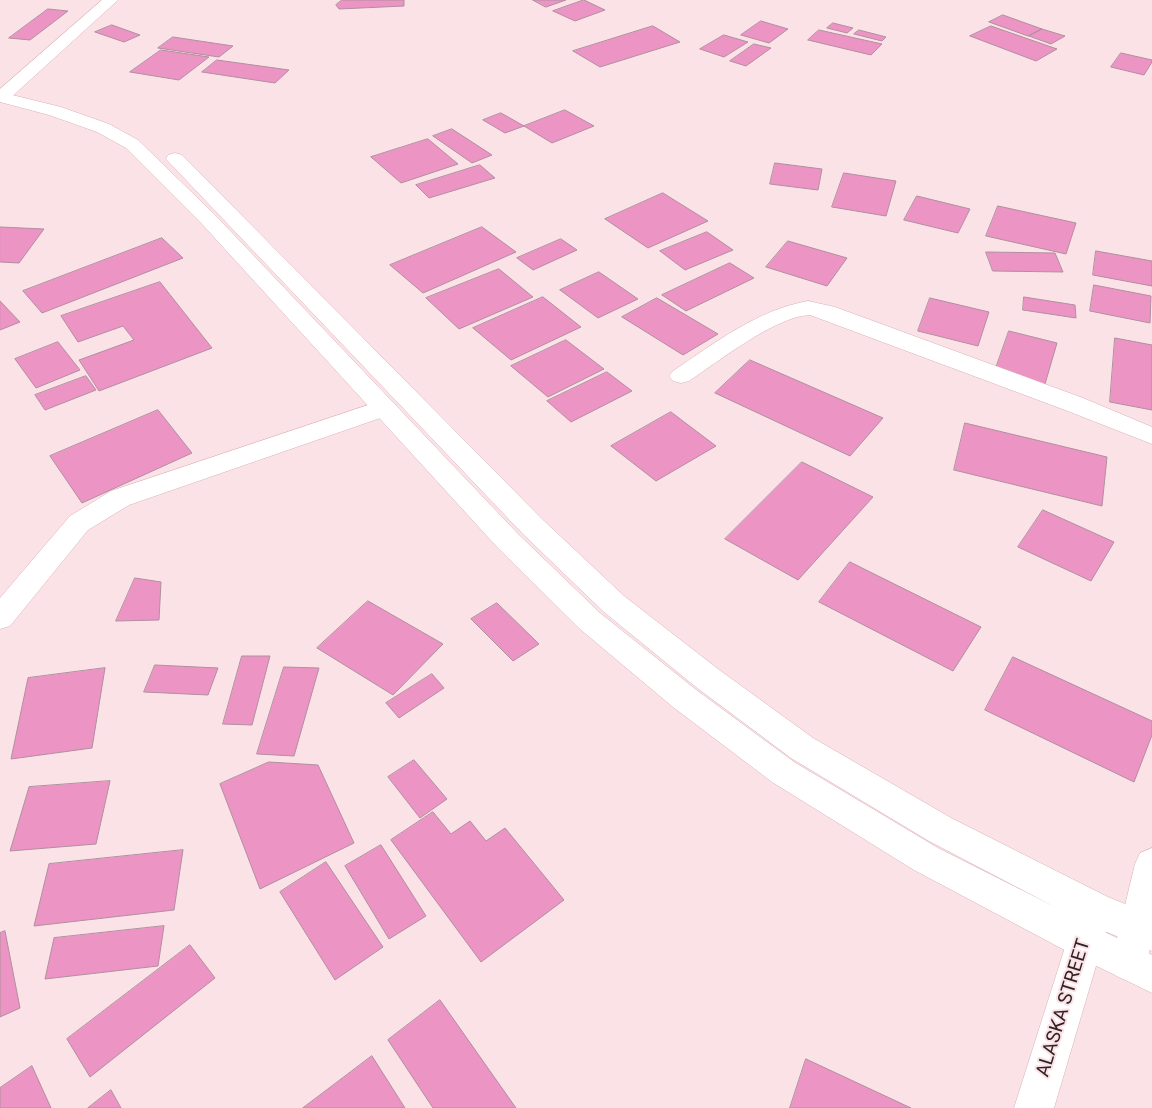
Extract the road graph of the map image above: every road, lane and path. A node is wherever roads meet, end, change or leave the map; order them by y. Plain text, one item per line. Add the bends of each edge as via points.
1 (111, 0) edge
2 (3, 92) edge
3 (282, 283) junction
4 (681, 376) dead end
5 (383, 408) junction
6 (1152, 436) edge
7 (0, 618) edge
8 (1152, 864) edge
9 (1090, 925) junction
10 (1145, 930) edge
11 (1140, 968) edge
12 (1034, 1108) edge

1 - 2 main road
2 - 3 main road via 103,128 132,144
3 - 5 main road
3 - 9 main road via 614,604 706,678 802,748 941,830
4 - 6 main road via 753,330 786,314 808,308 827,312
5 - 7 main road via 120,498 80,523
5 - 9 main road via 508,541 590,621 684,698 791,778 926,859
8 - 10 main road
9 - 10 main road
9 - 11 main road
9 - 12 main road, ALASKA STREET
10 - 11 main road

